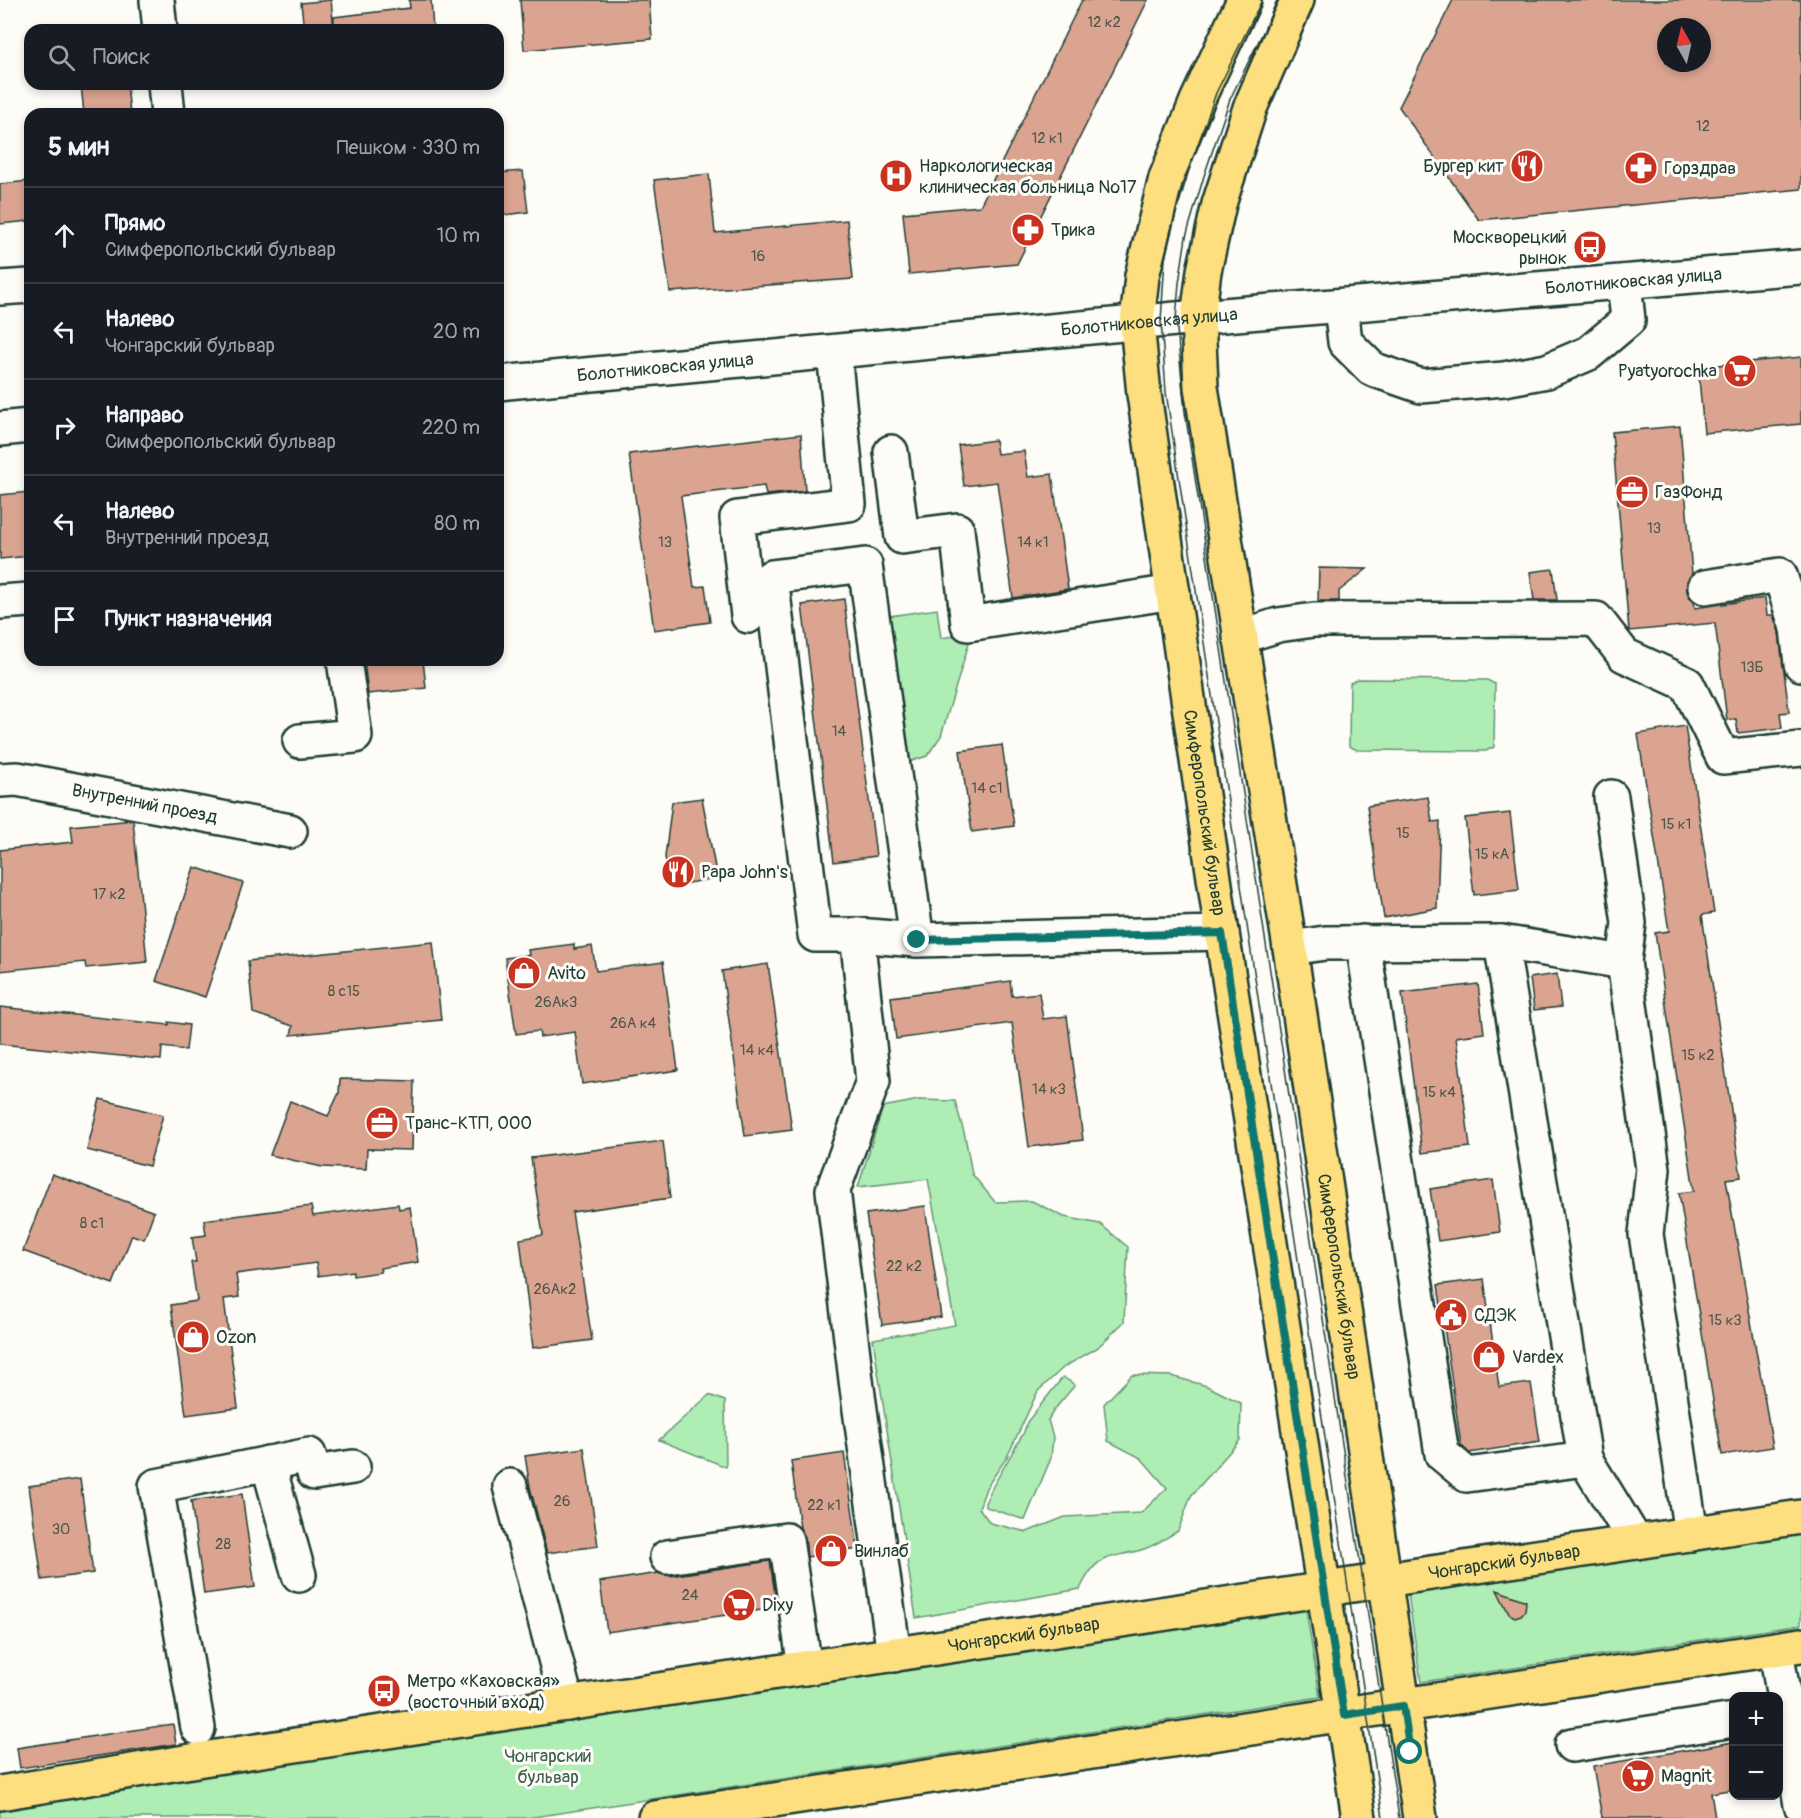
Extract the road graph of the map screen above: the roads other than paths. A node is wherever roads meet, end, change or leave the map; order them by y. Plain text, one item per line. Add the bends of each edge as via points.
1 (157, 0) edge
2 (1244, 0) edge
3 (1296, 0) edge
4 (159, 24) edge
5 (166, 90) edge
6 (167, 108) edge
7 (1801, 267) edge
8 (1624, 282) junction
9 (24, 286) edge
10 (0, 288) edge
11 (1341, 306) junction
12 (1198, 317) junction
13 (1137, 323) junction
14 (834, 352) junction
15 (504, 382) edge
16 (24, 427) edge
17 (0, 429) edge
18 (891, 452) dead end
19 (902, 537) junction
20 (865, 565) junction
21 (1705, 587) dead end
22 (1173, 592) junction
23 (24, 600) edge
24 (0, 602) edge
25 (748, 616) dead end
26 (1799, 627) edge
27 (1240, 637) junction
28 (1801, 664) edge
29 (345, 666) edge
30 (300, 741) dead end
31 (1801, 749) edge
32 (0, 780) edge
33 (1611, 797) dead end
34 (290, 831) dead end
35 (1222, 933) junction
36 (857, 935) junction
37 (917, 940) junction
38 (1363, 942) junction
39 (1501, 942) junction
40 (1290, 948) junction
41 (1624, 962) junction
42 (1585, 1459) junction
43 (268, 1463) junction
44 (353, 1467) dead end
45 (510, 1485) dead end
46 (1801, 1517) edge
47 (1691, 1534) junction
48 (1636, 1542) junction
49 (667, 1557) dead end
50 (299, 1575) dead end
51 (1383, 1580) junction
52 (1323, 1589) junction
53 (1789, 1647) edge
54 (894, 1655) junction
55 (805, 1668) junction
56 (567, 1704) junction
57 (1403, 1706) junction
58 (1783, 1712) edge
59 (1344, 1715) junction
60 (1729, 1721) edge
61 (198, 1728) dead end
62 (1572, 1745) dead end
63 (0, 1793) edge
64 (1801, 1805) edge
65 (655, 1818) edge
66 (1359, 1818) edge
67 (1420, 1818) edge

1 - 4 street
2 - 13 main road, Симферопольский бульвар via 1166,178 1142,276
3 - 12 main road, Симферопольский бульвар via 1250,108 1219,204
5 - 6 street
7 - 8 street, Болотниковская улица
8 - 11 street, Болотниковская улица
8 - 11 street via 1628,320 1588,353 1546,372 1504,379 1421,386 1372,369 1346,342
9 - 10 street
11 - 12 street, Болотниковская улица
12 - 13 street, Болотниковская улица
12 - 27 main road, Симферопольский бульвар via 1201,387
13 - 14 street, Болотниковская улица
13 - 22 main road, Симферопольский бульвар
14 - 15 street, Болотниковская улица
14 - 25 street via 849,504 737,518
16 - 17 street
18 - 19 street
19 - 20 street
19 - 22 street via 957,530 968,624
20 - 36 street via 771,578 815,935
20 - 37 street
21 - 26 street via 1780,575
22 - 35 main road, Симферопольский бульвар
23 - 24 street
26 - 28 street
27 - 31 street via 1278,625 1314,620 1596,619 1624,655 1687,684 1723,757
27 - 40 main road, Симферопольский бульвар
29 - 30 street via 355,736
32 - 34 street, Внутренний проезд via 17,779
33 - 41 street via 1629,923
35 - 37 street
35 - 52 main road, Симферопольский бульвар
36 - 37 street
36 - 54 street via 873,1081 833,1190
38 - 39 street
38 - 40 street
38 - 42 street via 1442,1454 1467,1475
39 - 41 street
39 - 42 street
40 - 51 main road, Симферопольский бульвар
41 - 47 street via 1653,1169 1646,1234
42 - 48 street
43 - 44 street via 309,1455 314,1473
43 - 50 street
43 - 61 street via 156,1486
45 - 56 street
46 - 47 main road, Чонгарский бульвар
47 - 48 main road, Чонгарский бульвар
48 - 51 main road, Чонгарский бульвар
49 - 55 street via 786,1540
51 - 52 main road, Чонгарский бульвар
51 - 57 main road, Симферопольский бульвар
52 - 54 main road, Чонгарский бульвар
52 - 59 main road, Симферопольский бульвар
53 - 57 main road
53 - 58 street
54 - 55 main road, Чонгарский бульвар
55 - 56 main road, Чонгарский бульвар
56 - 63 main road, Чонгарский бульвар
57 - 59 main road
57 - 67 main road, Симферопольский бульвар
58 - 64 street
59 - 65 main road
59 - 66 main road, Симферопольский бульвар
60 - 62 street

